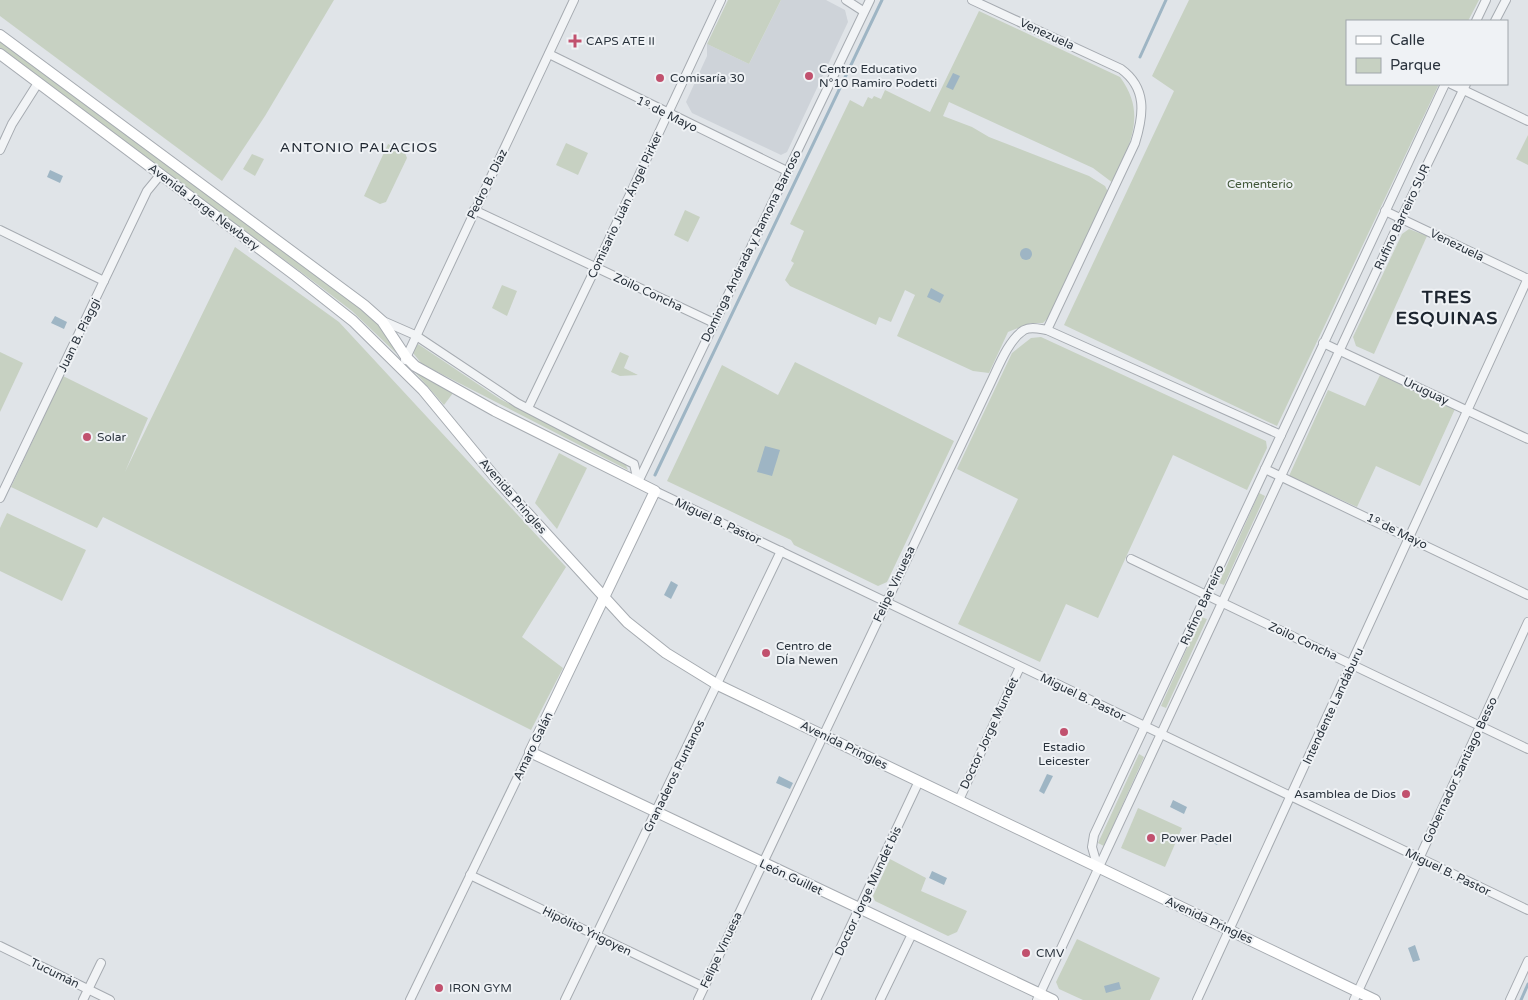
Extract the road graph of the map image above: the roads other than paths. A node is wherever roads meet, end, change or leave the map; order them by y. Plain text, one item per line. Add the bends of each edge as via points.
1 (574, 0) edge
2 (721, 0) edge
3 (846, 0) edge
4 (870, 0) edge
5 (972, 0) edge
6 (1486, 0) edge
7 (1506, 0) edge
8 (863, 10) junction
9 (1476, 20) edge
10 (1496, 20) edge
11 (0, 35) edge
12 (0, 54) edge
13 (549, 54) junction
14 (38, 82) junction
15 (1445, 85) edge
16 (1464, 87) edge
17 (667, 114) junction
18 (1528, 121) edge
19 (0, 150) edge
20 (786, 171) junction
21 (161, 174) junction
22 (474, 210) junction
23 (1385, 211) junction
24 (1401, 218) junction
25 (0, 230) edge
26 (596, 268) junction
27 (1528, 279) edge
28 (104, 281) junction
29 (382, 321) junction
30 (714, 323) junction
31 (1047, 330) junction
32 (415, 335) junction
33 (1323, 343) junction
34 (1339, 351) junction
35 (406, 357) junction
36 (401, 369) junction
37 (528, 408) junction
38 (1468, 411) junction
39 (1280, 435) junction
40 (1528, 439) edge
41 (1265, 469) junction
42 (1281, 475) junction
43 (638, 482) junction
44 (655, 491) junction
45 (0, 498) edge
46 (1410, 538) junction
47 (781, 551) junction
48 (1131, 559) dead end
49 (1207, 595) junction
50 (1528, 595) edge
51 (605, 600) junction
52 (886, 602) junction
53 (1222, 602) junction
54 (1528, 622) edge
55 (1352, 664) junction
56 (1020, 667) junction
57 (718, 685) junction
58 (1480, 725) junction
59 (1146, 727) junction
60 (1161, 733) junction
61 (824, 736) junction
62 (1528, 749) edge
63 (530, 752) junction
64 (919, 782) junction
65 (1291, 796) junction
66 (958, 800) junction
67 (656, 812) junction
68 (1419, 859) junction
69 (762, 863) junction
70 (1098, 868) junction
71 (470, 875) junction
72 (859, 909) junction
73 (1528, 910) edge
74 (1229, 930) junction
75 (912, 934) junction
76 (596, 935) junction
77 (0, 946) edge
78 (1528, 961) edge
79 (101, 963) dead end
80 (704, 987) junction
81 (88, 989) junction
82 (1356, 996) edge
83 (1038, 997) edge
84 (414, 999) edge
85 (83, 1000) edge
86 (110, 1000) edge
87 (565, 1000) edge
88 (698, 1000) edge
89 (816, 1000) edge
90 (880, 1000) edge
91 (1053, 1000) edge
92 (1197, 1000) edge
93 (1375, 1000) edge
94 (1510, 1000) edge

1 - 13 street, Pedro B. Díaz
2 - 17 street, Comisario Juán Ángel Pirker
3 - 8 street
4 - 8 street, Dominga Andrada y Ramona Barroso
5 - 31 street, Venezuela via 1121,68 1133,78 1142,109 1135,143
6 - 9 street
7 - 10 street
8 - 20 street, Dominga Andrada y Ramona Barroso
11 - 29 main road, Avenida Jorge Newbery
12 - 14 main road, Avenida Jorge Newbery
13 - 17 street, 1º de Mayo
13 - 22 street, Pedro B. Díaz
14 - 19 street
14 - 21 main road, Avenida Jorge Newbery
15 - 23 street, Rufino Barreiro SUR
16 - 18 street
16 - 24 street, Rufino Barreiro SUR
17 - 20 street, 1º de Mayo
17 - 26 street, Comisario Juán Ángel Pirker
20 - 30 street, Dominga Andrada y Ramona Barroso
21 - 28 street, Juan B. Piaggi via 147,191
21 - 36 main road, Avenida Jorge Newbery via 353,321
22 - 26 street, Zoilo Concha
22 - 32 street, Pedro B. Díaz
23 - 24 street, Venezuela
23 - 33 street, Rufino Barreiro SUR
24 - 27 street, Venezuela
24 - 34 street, Rufino Barreiro SUR
25 - 28 street
26 - 30 street, Zoilo Concha
26 - 37 street, Comisario Juán Ángel Pirker
27 - 38 street, Intendente Landáburu
28 - 45 street, Juan B. Piaggi
29 - 32 street, Avenida Jorge Newbery
29 - 35 main road, Avenida Jorge Newbery
30 - 43 street, Dominga Andrada y Ramona Barroso
31 - 39 street
31 - 52 street, Felipe Vinuesa via 1024,330 1014,340
32 - 35 street, Pedro B. Díaz
32 - 37 street
33 - 34 street, Uruguay
33 - 39 street, Rufino Barreiro
34 - 38 street, Uruguay
34 - 42 street, Rufino Barreiro
35 - 36 street, Pedro B. Díaz
35 - 43 main road, Miguel B. Pastor via 428,374 495,411
36 - 51 main road, Avenida Pringles via 423,390
37 - 43 street via 634,464
38 - 40 street, Uruguay
38 - 46 street, Intendente Landáburu
39 - 41 street, Rufino Barreiro
41 - 42 street, 1º de Mayo
41 - 49 street, Rufino Barreiro
42 - 46 street, 1º de Mayo
42 - 53 street, Rufino Barreiro
43 - 44 main road, Miguel B. Pastor
44 - 47 street, Miguel B. Pastor
44 - 51 main road, Amaro Galán
46 - 50 street, 1º de Mayo
46 - 55 street, Intendente Landáburu
47 - 52 street, Miguel B. Pastor
47 - 57 street, Granaderos Puntanos
48 - 49 street, Zoilo Concha
49 - 53 street, Zoilo Concha
49 - 59 street, Rufino Barreiro
51 - 57 main road, Avenida Pringles via 654,644
51 - 63 main road, Amaro Galán
52 - 56 street, Miguel B. Pastor
52 - 61 street, Felipe Vinuesa
53 - 55 street, Zoilo Concha
53 - 60 street, Rufino Barreiro
54 - 58 street, Gobernador Santiago Besso
55 - 58 street, Zoilo Concha
55 - 65 street, Intendente Landáburu
56 - 59 street, Miguel B. Pastor
56 - 66 street, Doctor Jorge Mundet
57 - 61 main road, Avenida Pringles
57 - 67 street, Granaderos Puntanos
58 - 62 street, Zoilo Concha
58 - 68 street, Gobernador Santiago Besso
59 - 60 street, Miguel B. Pastor
59 - 70 street, Rufino Barreiro via 1094,835 1092,847
60 - 65 street, Miguel B. Pastor
60 - 70 street, Rufino Barreiro
61 - 64 main road, Avenida Pringles
61 - 69 street, Felipe Vinuesa
63 - 67 main road, León Guillet
63 - 71 street, Amaro Galán
64 - 66 main road, Avenida Pringles
64 - 72 street, Doctor Jorge Mundet bis
65 - 68 street, Miguel B. Pastor
65 - 74 street, Intendente Landáburu
66 - 70 main road, Avenida Pringles
67 - 69 main road, León Guillet
67 - 76 street, Granaderos Puntanos
68 - 73 street, Miguel B. Pastor
68 - 82 street, Gobernador Santiago Besso
69 - 72 main road, León Guillet
69 - 80 street, Felipe Vinuesa
70 - 74 main road, Avenida Pringles
70 - 83 street, Rufino Barreiro
71 - 76 street, Hipólito Yrigoyen
71 - 84 street, Amaro Galán
72 - 75 main road, León Guillet
72 - 89 street, Doctor Jorge Mundet bis
74 - 82 main road, Avenida Pringles
74 - 92 street, Intendente Landáburu
75 - 83 main road, León Guillet
75 - 90 street
76 - 80 street, Hipólito Yrigoyen
76 - 87 street, Granaderos Puntanos
77 - 81 street, Tucumán
78 - 94 street
79 - 81 street
80 - 88 street, Felipe Vinuesa
81 - 85 street
81 - 86 street, Tucumán
82 - 93 main road, Avenida Pringles
83 - 91 main road, León Guillet

